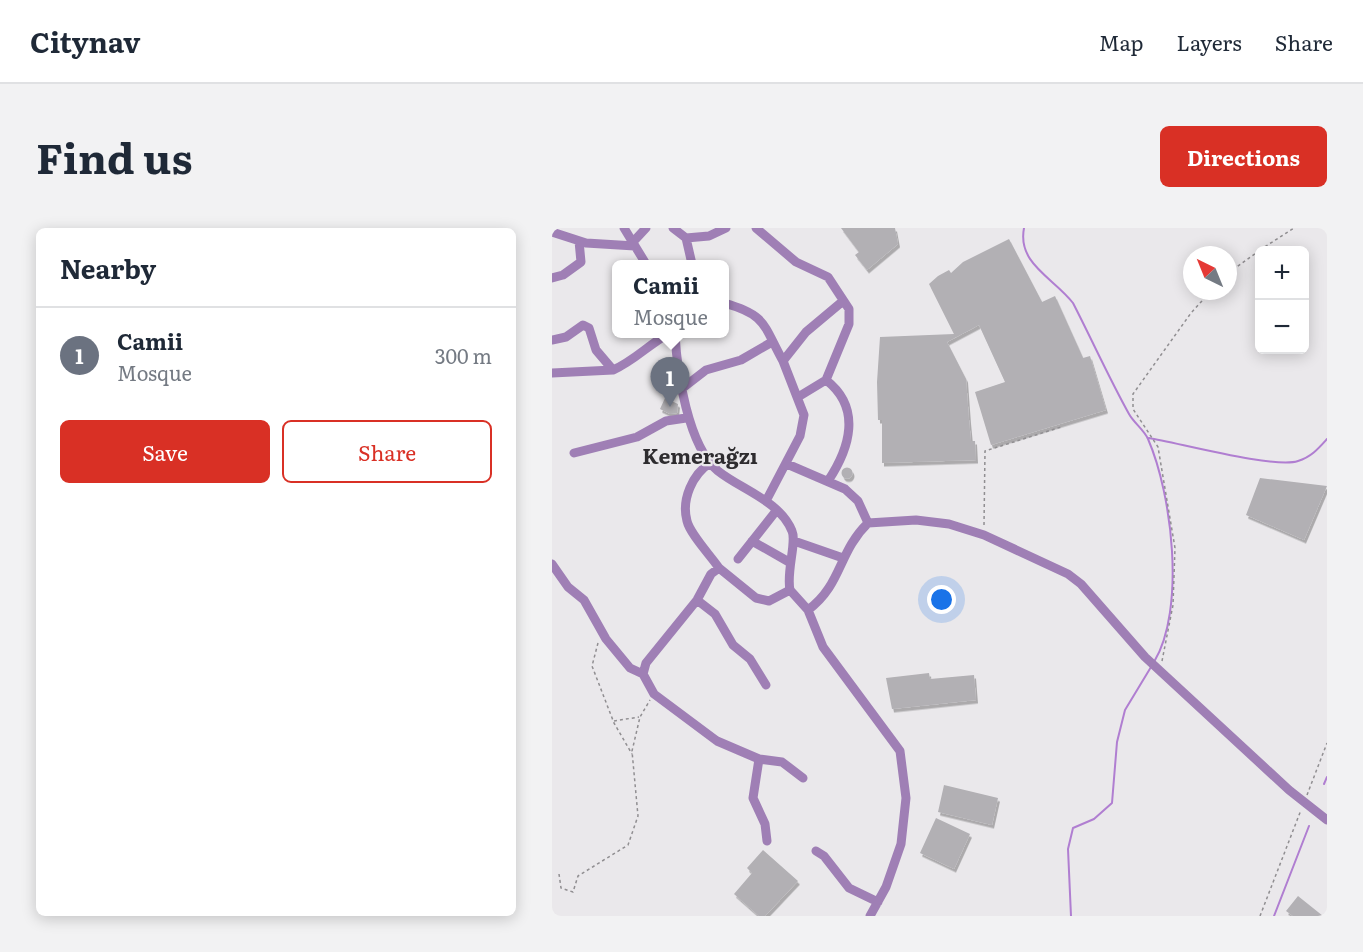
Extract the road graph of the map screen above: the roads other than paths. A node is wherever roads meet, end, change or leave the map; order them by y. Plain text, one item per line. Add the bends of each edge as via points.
1 (624, 228) edge
2 (646, 228) edge
3 (673, 228) edge
4 (726, 228) edge
5 (756, 228) edge
6 (552, 232) edge
7 (686, 238) junction
8 (579, 241) junction
9 (634, 244) junction
10 (644, 260) edge
11 (691, 260) edge
12 (552, 278) edge
13 (843, 301) junction
14 (729, 305) edge
15 (660, 338) edge
16 (676, 338) edge
17 (552, 340) edge
18 (772, 342) junction
19 (783, 361) junction
20 (613, 370) junction
21 (552, 373) edge
22 (826, 380) junction
23 (684, 387) junction
24 (798, 398) junction
25 (686, 418) junction
26 (574, 453) dead end
27 (710, 463) junction
28 (787, 464) junction
29 (828, 481) junction
30 (766, 501) junction
31 (776, 511) junction
32 (868, 523) junction
33 (752, 541) junction
34 (794, 541) junction
35 (843, 558) junction
36 (738, 560) dead end
37 (789, 562) junction
38 (552, 564) edge
39 (719, 568) junction
40 (790, 590) junction
41 (698, 600) junction
42 (808, 610) junction
43 (643, 674) junction
44 (766, 685) dead end
45 (759, 759) junction
46 (803, 778) dead end
47 (1327, 820) edge
48 (767, 841) dead end
49 (816, 851) dead end
50 (878, 902) junction
51 (870, 916) edge

1 - 9 street
2 - 9 street
3 - 7 street
4 - 7 street via 709,236
5 - 13 street via 796,262 828,277
6 - 8 street
7 - 11 street
8 - 9 street
8 - 12 street via 580,262
9 - 10 street
13 - 19 street via 806,332
13 - 22 street via 849,309 849,324
14 - 18 street via 754,313
15 - 20 street via 632,362
16 - 23 street
17 - 20 street via 566,337 583,325 589,328 597,350
18 - 19 street
18 - 23 street via 741,360 706,370
19 - 24 street
20 - 21 street
22 - 24 street
22 - 29 street via 842,395 848,423 843,458
23 - 25 street
24 - 28 street via 804,416
25 - 26 street via 666,421 637,437
25 - 27 street
27 - 30 street
27 - 39 street via 700,469 689,487 687,522
28 - 29 street
28 - 30 street
29 - 32 street via 846,489 858,501
30 - 31 street
31 - 33 street
31 - 34 street via 792,531
32 - 35 street via 853,538
32 - 47 street via 927,520 984,535 1068,574 1082,584 1145,657
33 - 36 street
33 - 37 street
34 - 35 street
34 - 37 street
35 - 42 street via 833,586
37 - 40 street
38 - 43 street via 568,587 584,600 630,668
39 - 40 street via 756,598 769,601
39 - 41 street via 711,574
40 - 42 street
41 - 43 street via 646,663
41 - 44 street via 715,614 733,645 750,659
42 - 50 street via 823,647 900,751 906,798 901,844
43 - 45 street via 654,694 717,741
45 - 46 street via 782,762
45 - 48 street via 753,798 765,824
49 - 50 street via 849,888
50 - 51 street

